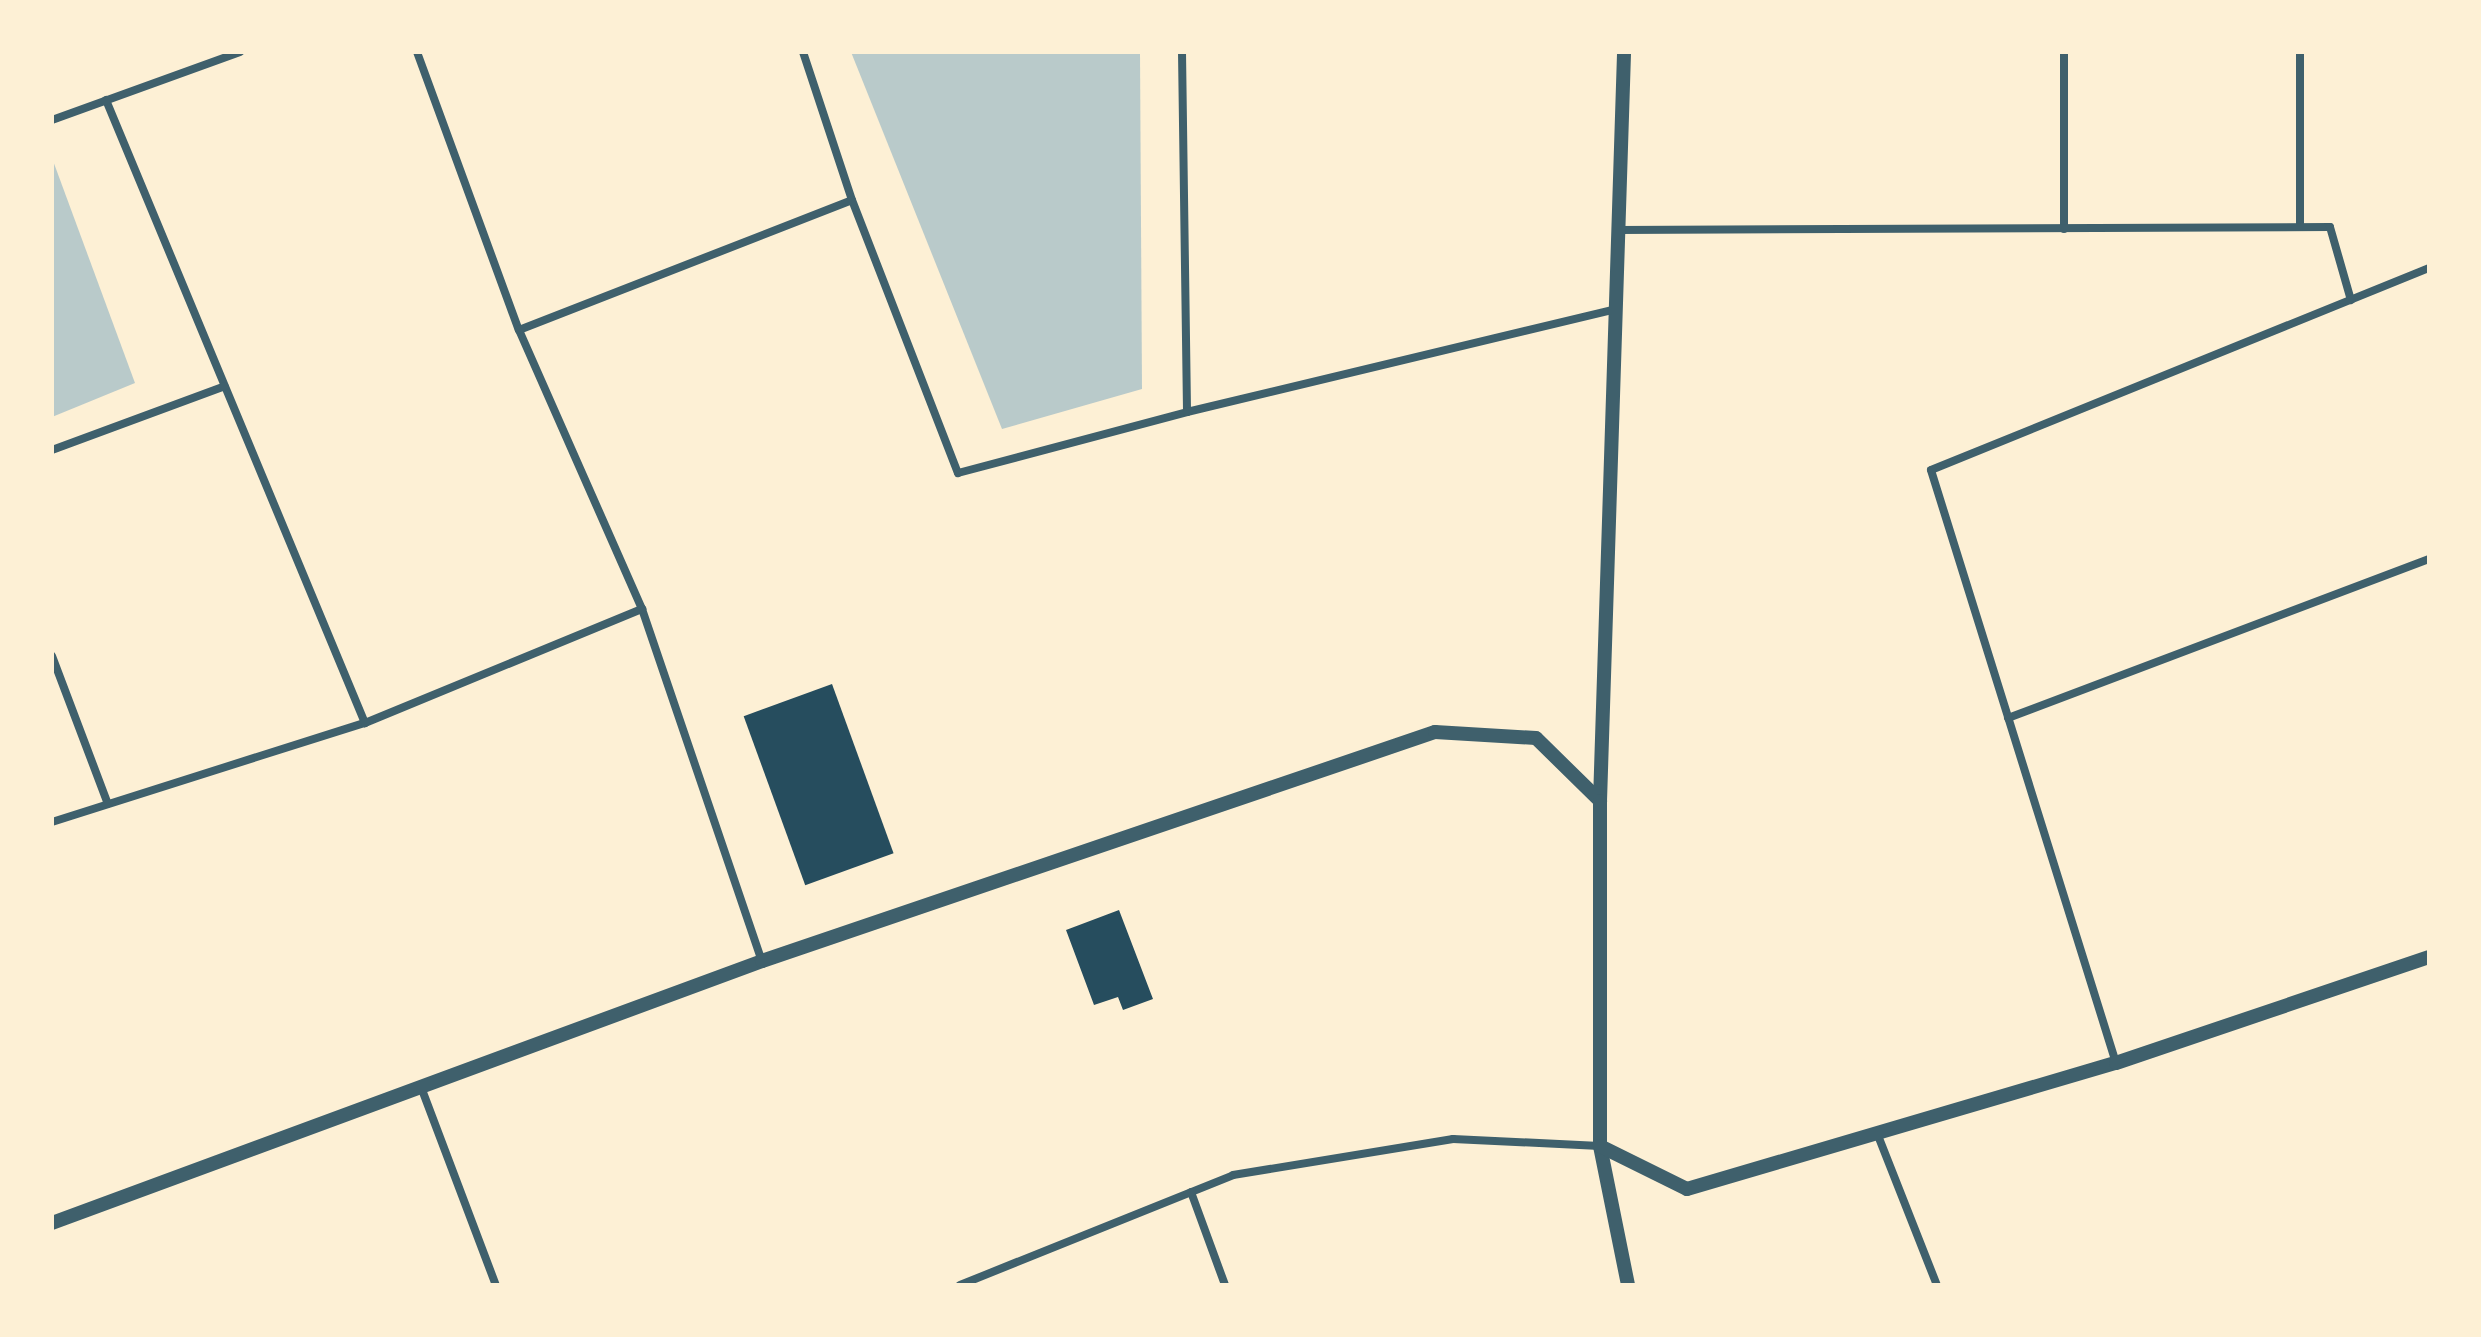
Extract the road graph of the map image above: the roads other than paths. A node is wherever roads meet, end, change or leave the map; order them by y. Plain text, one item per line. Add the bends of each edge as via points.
1 (240, 52) edge
2 (417, 52) edge
3 (803, 52) edge
4 (1182, 52) edge
5 (1624, 52) edge
6 (2064, 52) edge
7 (2300, 52) edge
8 (106, 100) junction
9 (52, 120) edge
10 (852, 200) junction
11 (2300, 227) junction
12 (2064, 229) junction
13 (1618, 230) junction
14 (2429, 268) edge
15 (2351, 300) junction
16 (1615, 309) junction
17 (519, 330) junction
18 (225, 386) junction
19 (1187, 412) junction
20 (52, 450) edge
21 (2429, 559) edge
22 (642, 609) junction
23 (52, 656) edge
24 (2008, 718) junction
25 (365, 723) junction
26 (1600, 801) junction
27 (108, 804) junction
28 (52, 822) edge
29 (2429, 957) edge
30 (762, 961) junction
31 (2116, 1063) junction
32 (421, 1087) junction
33 (1877, 1133) junction
34 (1600, 1146) junction
35 (1191, 1192) junction
36 (52, 1223) edge
37 (496, 1285) edge
38 (960, 1285) edge
39 (1225, 1285) edge
40 (1628, 1285) edge
41 (1937, 1285) edge

1 - 8 street
2 - 17 street
3 - 10 street
4 - 19 street
5 - 13 street
6 - 12 street
7 - 11 street
8 - 9 street
8 - 18 street
10 - 17 street
10 - 19 street via 958,473
11 - 12 street
11 - 15 street via 2330,227
12 - 13 street
13 - 16 street
14 - 15 street
15 - 24 street via 1931,470
16 - 19 street
16 - 26 street
17 - 22 street
18 - 20 street
18 - 25 street
21 - 24 street
22 - 25 street
22 - 30 street
23 - 27 street
24 - 31 street
25 - 27 street
26 - 30 street via 1536,738 1435,732
26 - 34 street
27 - 28 street
29 - 31 street
30 - 32 street
31 - 33 street
32 - 36 street
32 - 37 street
33 - 34 street via 1687,1189
33 - 41 street
34 - 35 street via 1453,1139 1233,1175
34 - 40 street
35 - 38 street
35 - 39 street

